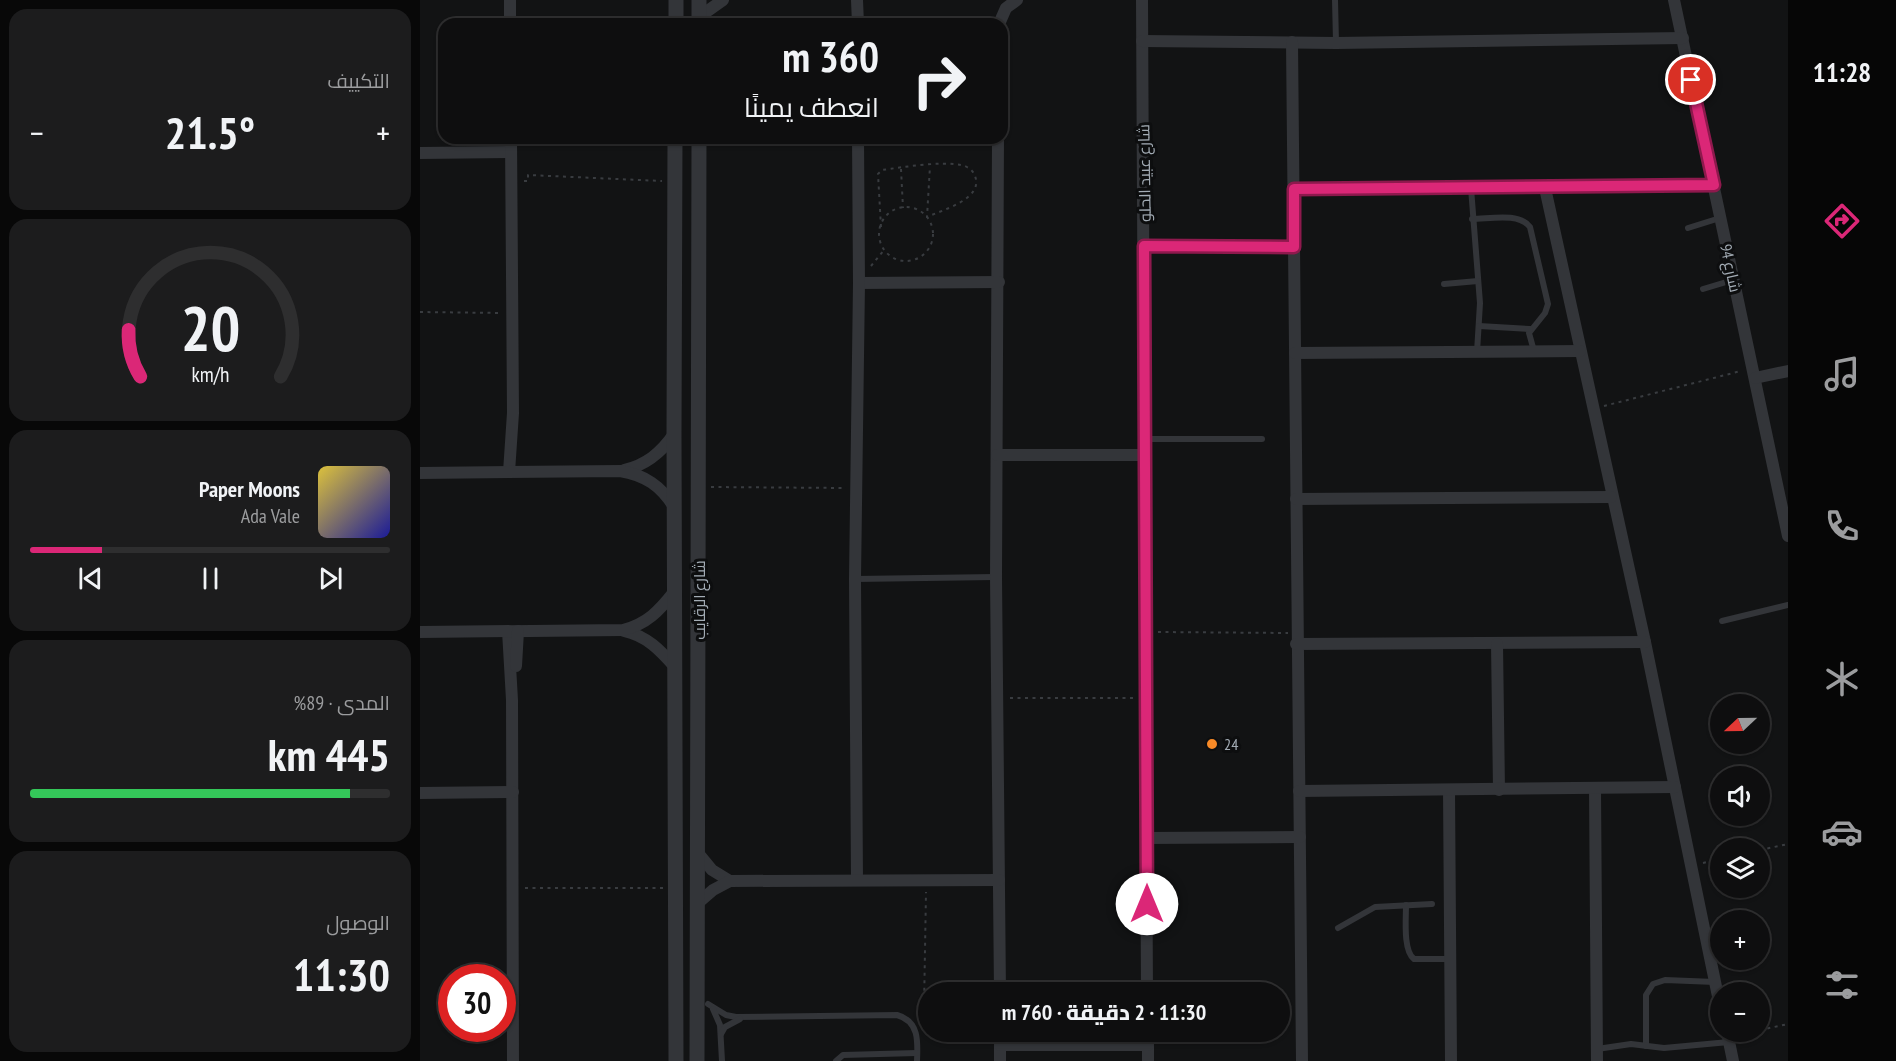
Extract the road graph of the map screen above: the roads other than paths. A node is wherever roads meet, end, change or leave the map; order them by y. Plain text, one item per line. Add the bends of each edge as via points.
1 (510, 0) edge
2 (676, 0) edge
3 (699, 0) edge
4 (723, 0) edge
5 (858, 0) edge
6 (1007, 0) edge
7 (1017, 0) edge
8 (1142, 0) edge
9 (1335, 0) edge
10 (1674, 0) edge
11 (510, 18) edge
12 (676, 18) edge
13 (699, 18) edge
14 (702, 18) edge
15 (858, 18) edge
16 (998, 18) edge
17 (1001, 18) edge
18 (1683, 38) junction
19 (1142, 41) junction
20 (1292, 42) junction
21 (1336, 43) junction
22 (511, 144) edge
23 (675, 144) edge
24 (699, 144) edge
25 (858, 144) edge
26 (998, 144) edge
27 (512, 152) junction
28 (420, 153) edge
29 (1714, 185) junction
30 (1471, 188) junction
31 (1545, 188) junction
32 (1294, 189) junction
33 (1721, 218) junction
34 (1472, 219) junction
35 (1688, 228) dead end
36 (1144, 246) junction
37 (1294, 247) junction
38 (1734, 280) junction
39 (1478, 281) junction
40 (999, 282) junction
41 (859, 283) junction
42 (1444, 284) dead end
43 (1703, 289) dead end
44 (1479, 326) junction
45 (1530, 329) junction
46 (1534, 351) junction
47 (1580, 351) junction
48 (1477, 352) junction
49 (1295, 353) junction
50 (1788, 371) edge
51 (1754, 373) junction
52 (674, 435) junction
53 (1144, 439) junction
54 (1262, 440) dead end
55 (997, 455) junction
56 (1143, 455) junction
57 (620, 471) junction
58 (514, 472) junction
59 (420, 473) edge
60 (1611, 497) junction
61 (1296, 499) junction
62 (674, 507) junction
63 (1788, 536) edge
64 (996, 577) junction
65 (855, 579) junction
66 (674, 592) junction
67 (1788, 605) edge
68 (1722, 621) dead end
69 (623, 630) junction
70 (513, 631) junction
71 (420, 632) edge
72 (1296, 639) junction
73 (1645, 642) junction
74 (1497, 644) junction
75 (675, 667) junction
76 (1675, 787) junction
77 (1595, 789) junction
78 (1449, 790) junction
79 (1499, 790) junction
80 (1299, 791) junction
81 (513, 792) junction
82 (420, 793) edge
83 (1300, 837) junction
84 (1146, 838) junction
85 (698, 853) junction
86 (857, 880) junction
87 (999, 880) junction
88 (730, 881) junction
89 (698, 903) junction
90 (1432, 904) dead end
91 (1406, 905) junction
92 (1338, 928) dead end
93 (1450, 959) junction
94 (999, 982) edge
95 (1147, 982) edge
96 (1715, 982) joint
97 (702, 999) junction
98 (747, 1017) junction
99 (721, 1034) junction
100 (1710, 1040) edge
101 (1000, 1042) edge
102 (1085, 1042) edge
103 (1729, 1042) edge
104 (1148, 1045) joint
105 (1646, 1046) junction
106 (917, 1053) junction
107 (1597, 1055) edge
108 (879, 1058) edge
109 (513, 1061) edge
110 (676, 1061) edge
111 (697, 1061) edge
112 (722, 1061) edge
113 (836, 1061) edge
114 (917, 1061) edge
115 (1000, 1061) edge
116 (1148, 1061) edge
117 (1302, 1061) edge
118 (1451, 1061) edge
119 (1733, 1061) edge

1 - 11 street
2 - 12 street
3 - 13 street
4 - 14 street
5 - 15 street
6 - 16 street via 999,8
7 - 17 street
8 - 19 street, شارع عبيد الحلو
9 - 21 lane
10 - 18 street, شارع 94
18 - 21 street
18 - 29 street, شارع 94
19 - 20 street
19 - 36 street, شارع عبيد الحلو
20 - 21 street
20 - 32 street
22 - 27 street
23 - 52 street, شارع الرقايب
24 - 85 street, شارع الرقايب
25 - 41 street
26 - 40 street
27 - 28 street
27 - 58 street via 513,413 517,430
29 - 31 street
29 - 33 street, شارع 94
30 - 31 street
30 - 32 street
30 - 34 lane
31 - 47 street
32 - 37 street
33 - 35 lane
33 - 38 street, شارع 94
34 - 39 lane
34 - 45 lane via 1517,218 1530,226 1548,304
36 - 37 street
36 - 53 street, شارع عبيد الحلو
37 - 49 street
38 - 43 lane
38 - 51 street, شارع 94
39 - 42 lane
39 - 44 lane
40 - 41 street
40 - 55 street
41 - 65 street
44 - 45 lane
44 - 48 lane
45 - 46 lane via 1528,337
46 - 47 street
46 - 48 street
47 - 60 street
48 - 49 street
49 - 61 street
50 - 51 street
51 - 63 street, شارع 94
52 - 57 street via 651,459
52 - 62 street, شارع الرقايب
53 - 54 lane
53 - 56 street, شارع عبيد الحلو
55 - 56 street
55 - 64 street
56 - 84 street, شارع عبيد الحلو
57 - 58 street
57 - 62 street via 646,478 667,495
58 - 59 street
60 - 61 street
60 - 73 street
61 - 72 street
62 - 66 street, شارع الرقايب
64 - 65 lane
64 - 87 street
65 - 86 street
66 - 69 street via 654,616
66 - 75 street, شارع الرقايب
67 - 68 lane
69 - 70 street
69 - 75 street via 653,643
70 - 71 street
70 - 81 street
72 - 74 street
72 - 80 street
73 - 74 street
73 - 76 street
74 - 79 street
75 - 110 street, شارع الرقايب
76 - 77 street
76 - 96 street
77 - 79 street
77 - 107 street
78 - 79 street
78 - 80 street
78 - 93 street
80 - 83 street
81 - 82 street
81 - 109 street
83 - 84 street
83 - 117 street
84 - 95 street, شارع عبيد الحلو
85 - 88 street via 712,870
85 - 89 street, شارع الرقايب
86 - 87 street
86 - 88 street
87 - 94 street
88 - 89 street
89 - 97 street, شارع الرقايب
90 - 91 lane
91 - 92 lane via 1371,909
91 - 93 lane via 1410,957
93 - 118 street
96 - 105 lane via 1665,980 1653,984 1646,995
97 - 98 lane via 726,1015
97 - 99 lane via 717,1017
97 - 111 street, شارع الرقايب
98 - 99 lane via 725,1027
98 - 106 lane via 897,1015 915,1027
99 - 112 lane
100 - 105 lane via 1664,1048
101 - 115 street
102 - 104 street
103 - 119 street
104 - 116 street
105 - 107 lane via 1631,1044
106 - 108 lane
106 - 114 lane
108 - 113 lane via 843,1055

